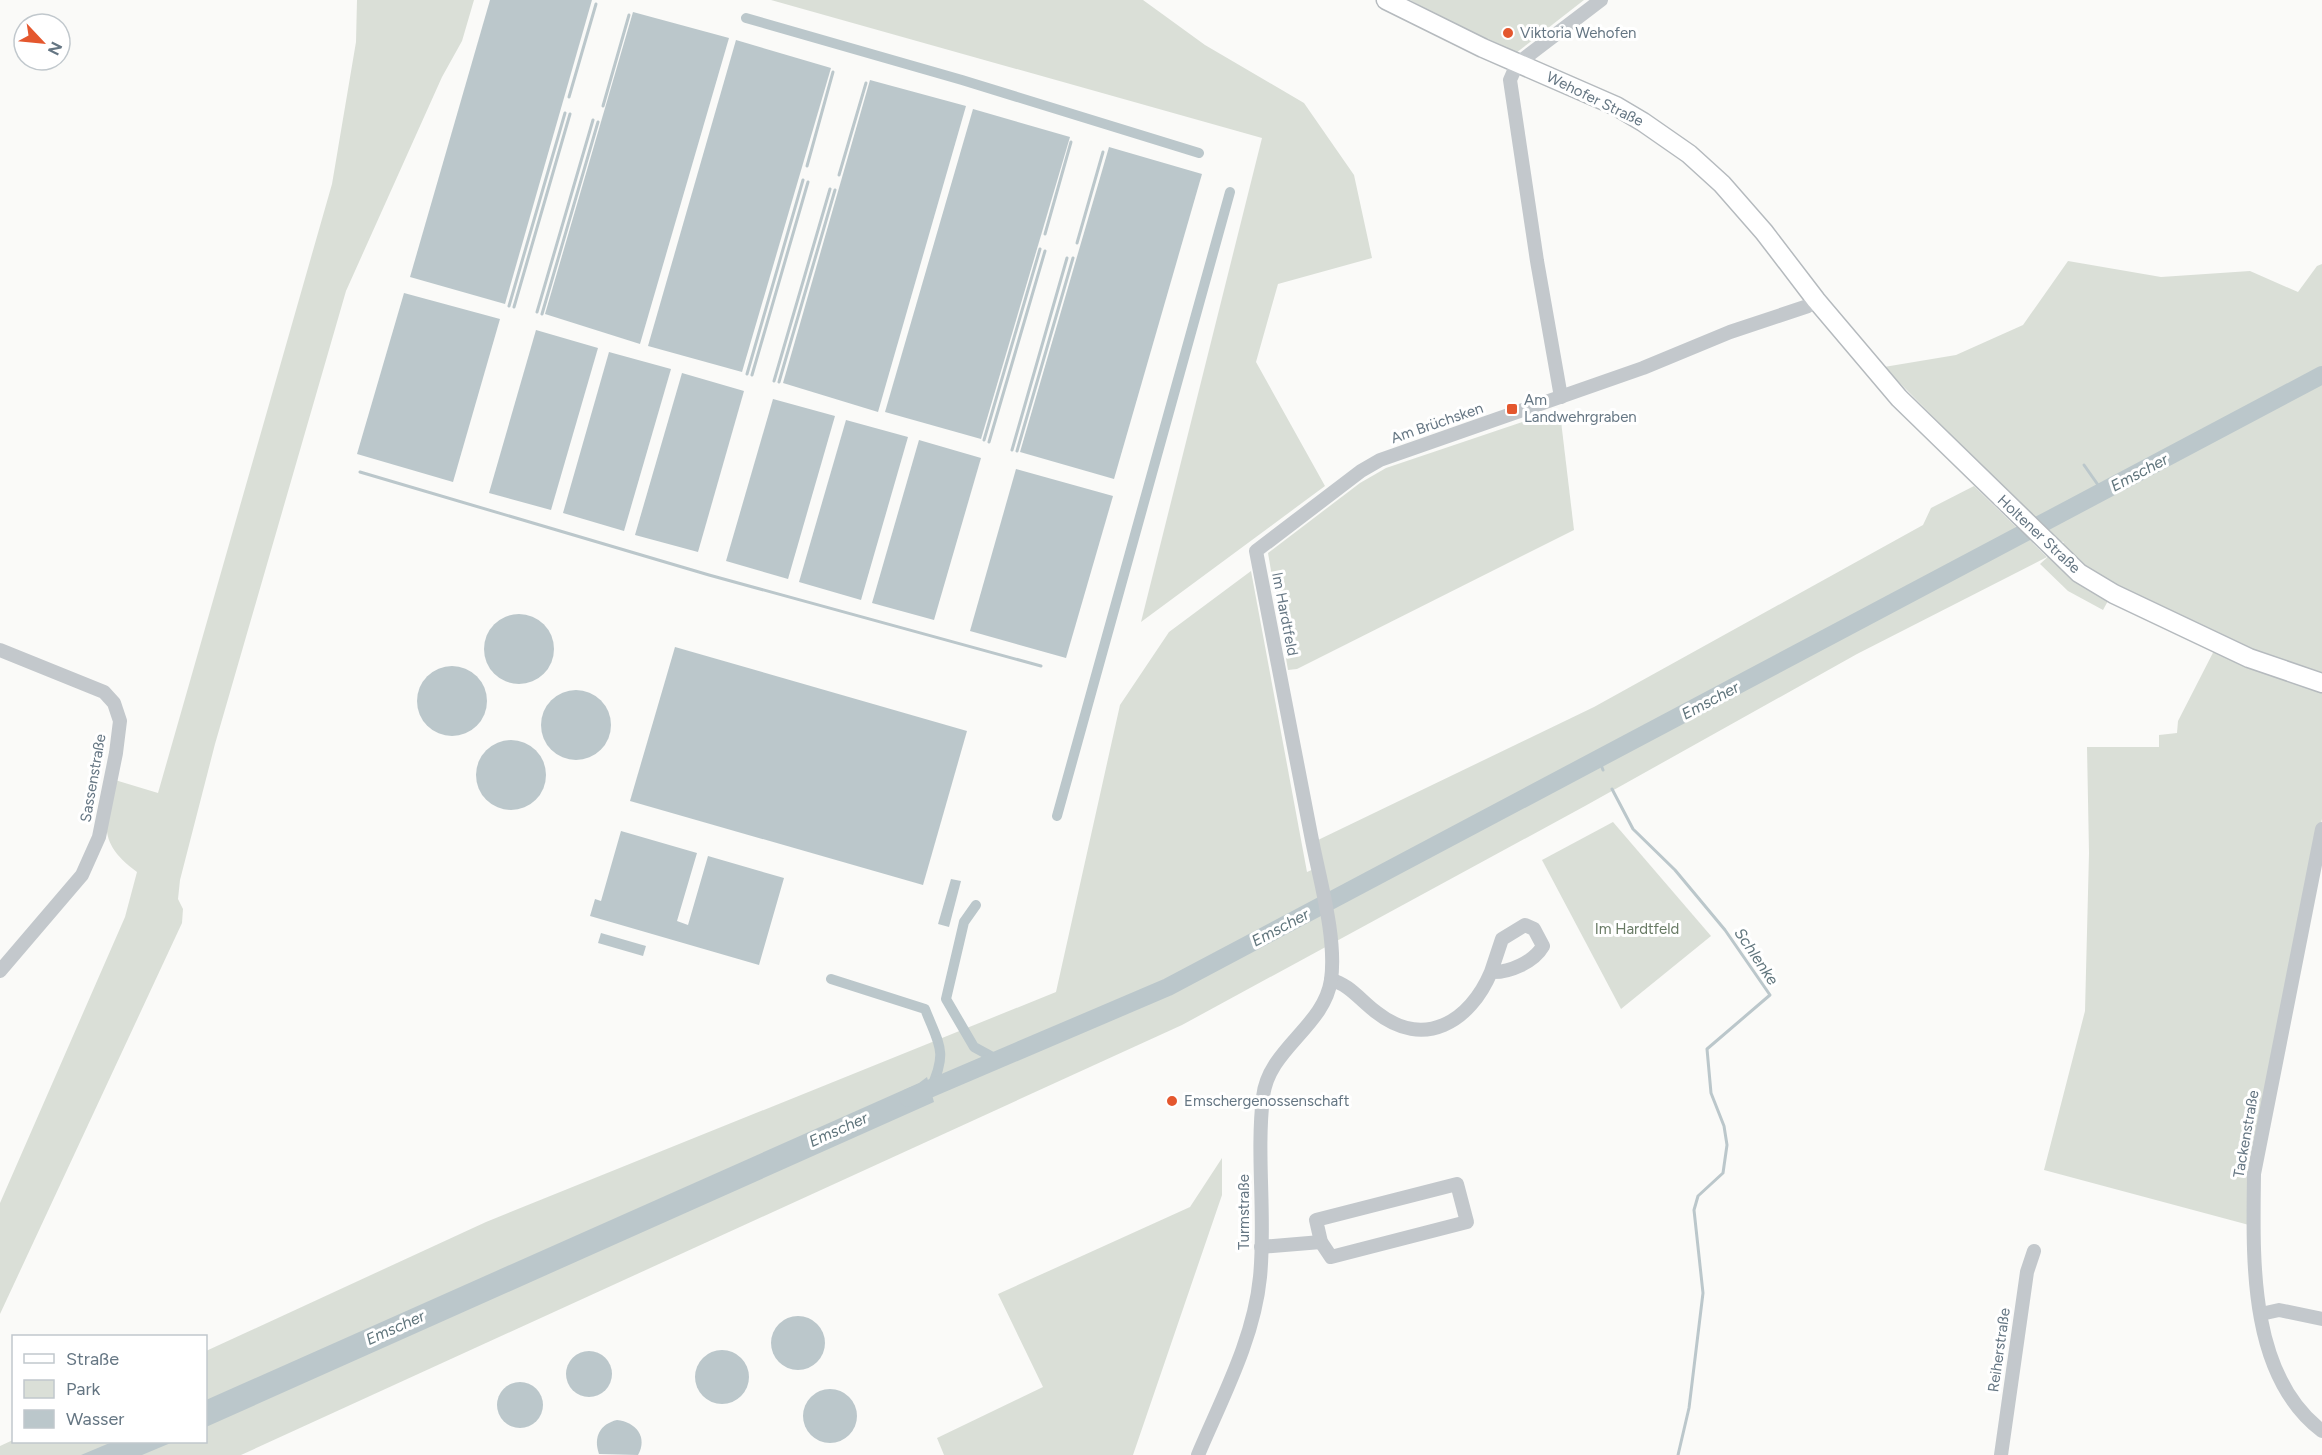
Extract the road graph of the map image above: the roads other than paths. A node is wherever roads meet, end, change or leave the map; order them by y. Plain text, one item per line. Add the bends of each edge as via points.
1 (1386, 0) edge
2 (1601, 0) edge
3 (1517, 64) junction
4 (1816, 300) junction
5 (1562, 397) junction
6 (1256, 551) joint
7 (0, 650) edge
8 (2322, 684) edge
9 (2322, 829) edge
10 (0, 971) edge
11 (1491, 972) dead end
12 (1331, 980) junction
13 (1320, 1242) junction
14 (1260, 1247) junction
15 (2034, 1251) dead end
16 (2261, 1314) junction
17 (2322, 1319) edge
18 (2322, 1431) edge
19 (1198, 1455) edge
20 (2001, 1455) edge

1 - 3 main road, Wehofer Straße
2 - 3 street
3 - 4 main road, Wehofer Straße via 1616,106 1683,149 1742,207
3 - 5 street via 1510,80
4 - 5 street, Am Brüchsken
4 - 8 main road, Holtener Straße via 1899,398 2079,573 2114,594 2249,658
5 - 6 street, Am Brüchsken via 1380,460
6 - 12 street, Im Hardtfeld via 1319,876 1333,963
7 - 10 street, Sassenstraße via 104,692 120,721 99,837 82,875
9 - 16 street, Tackenstraße via 2254,1174 2253,1226
11 - 12 street via 1479,995 1458,1017 1423,1030 1394,1024 1341,982
12 - 14 street, Turmstraße via 1316,1014 1277,1060 1263,1094
13 - 13 street via 1316,1220 1457,1184 1467,1222 1331,1257
13 - 14 street
14 - 19 street, Turmstraße via 1260,1276 1247,1337
15 - 20 street, Reiherstraße via 2027,1272
16 - 17 street via 2279,1310
16 - 18 street, Tackenstraße via 2266,1347 2286,1394

